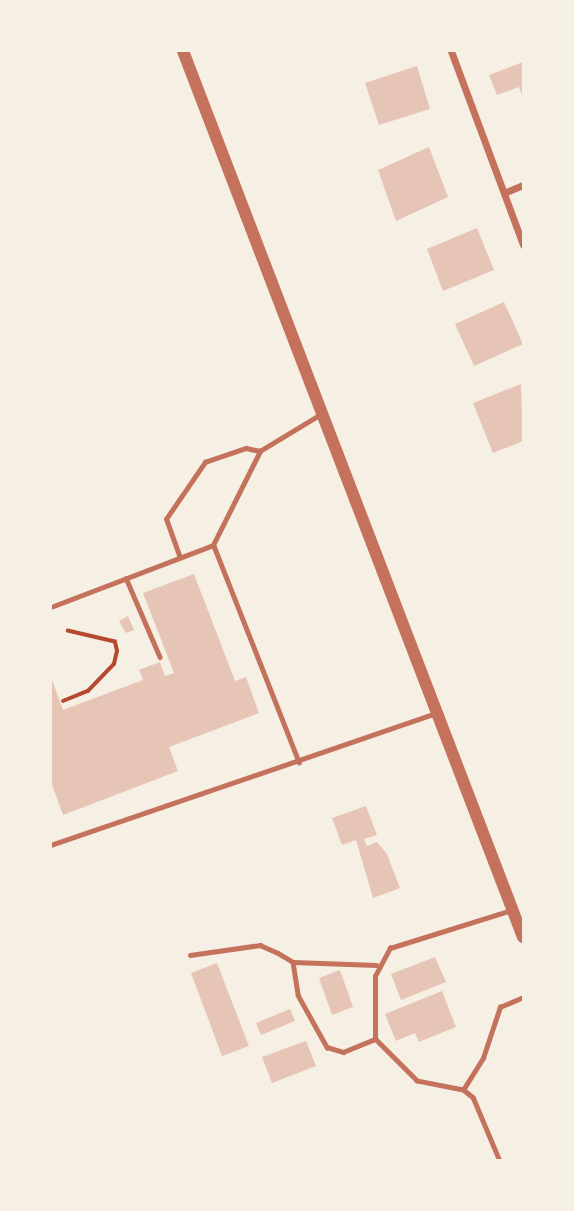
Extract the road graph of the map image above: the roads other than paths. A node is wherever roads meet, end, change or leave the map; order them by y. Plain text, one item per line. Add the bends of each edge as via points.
1 (183, 51) edge
2 (451, 51) edge
3 (523, 186) edge
4 (504, 193) junction
5 (523, 245) edge
6 (324, 412) junction
7 (260, 452) junction
8 (213, 545) junction
9 (180, 558) junction
10 (127, 578) junction
11 (51, 607) edge
12 (160, 657) dead end
13 (437, 713) junction
14 (299, 763) junction
15 (51, 845) edge
16 (513, 910) junction
17 (523, 937) edge
18 (190, 955) dead end
19 (293, 962) junction
20 (376, 965) junction
21 (523, 997) edge
22 (375, 1039) junction
23 (463, 1090) junction
24 (499, 1160) edge

1 - 6 street
2 - 4 street
3 - 4 street
4 - 5 street
6 - 7 lane
6 - 13 street
7 - 8 lane
7 - 9 lane via 246,447 205,462 166,519
8 - 9 lane
8 - 14 lane
9 - 10 lane
10 - 11 lane
10 - 12 lane
13 - 14 lane
13 - 16 street
14 - 15 lane
16 - 17 street
16 - 20 lane via 408,941
18 - 19 lane via 260,945
19 - 20 lane
19 - 22 lane via 298,995 327,1047 343,1052
20 - 22 lane
21 - 23 lane via 500,1007 483,1058
22 - 23 lane via 417,1081
23 - 24 lane via 486,1122

